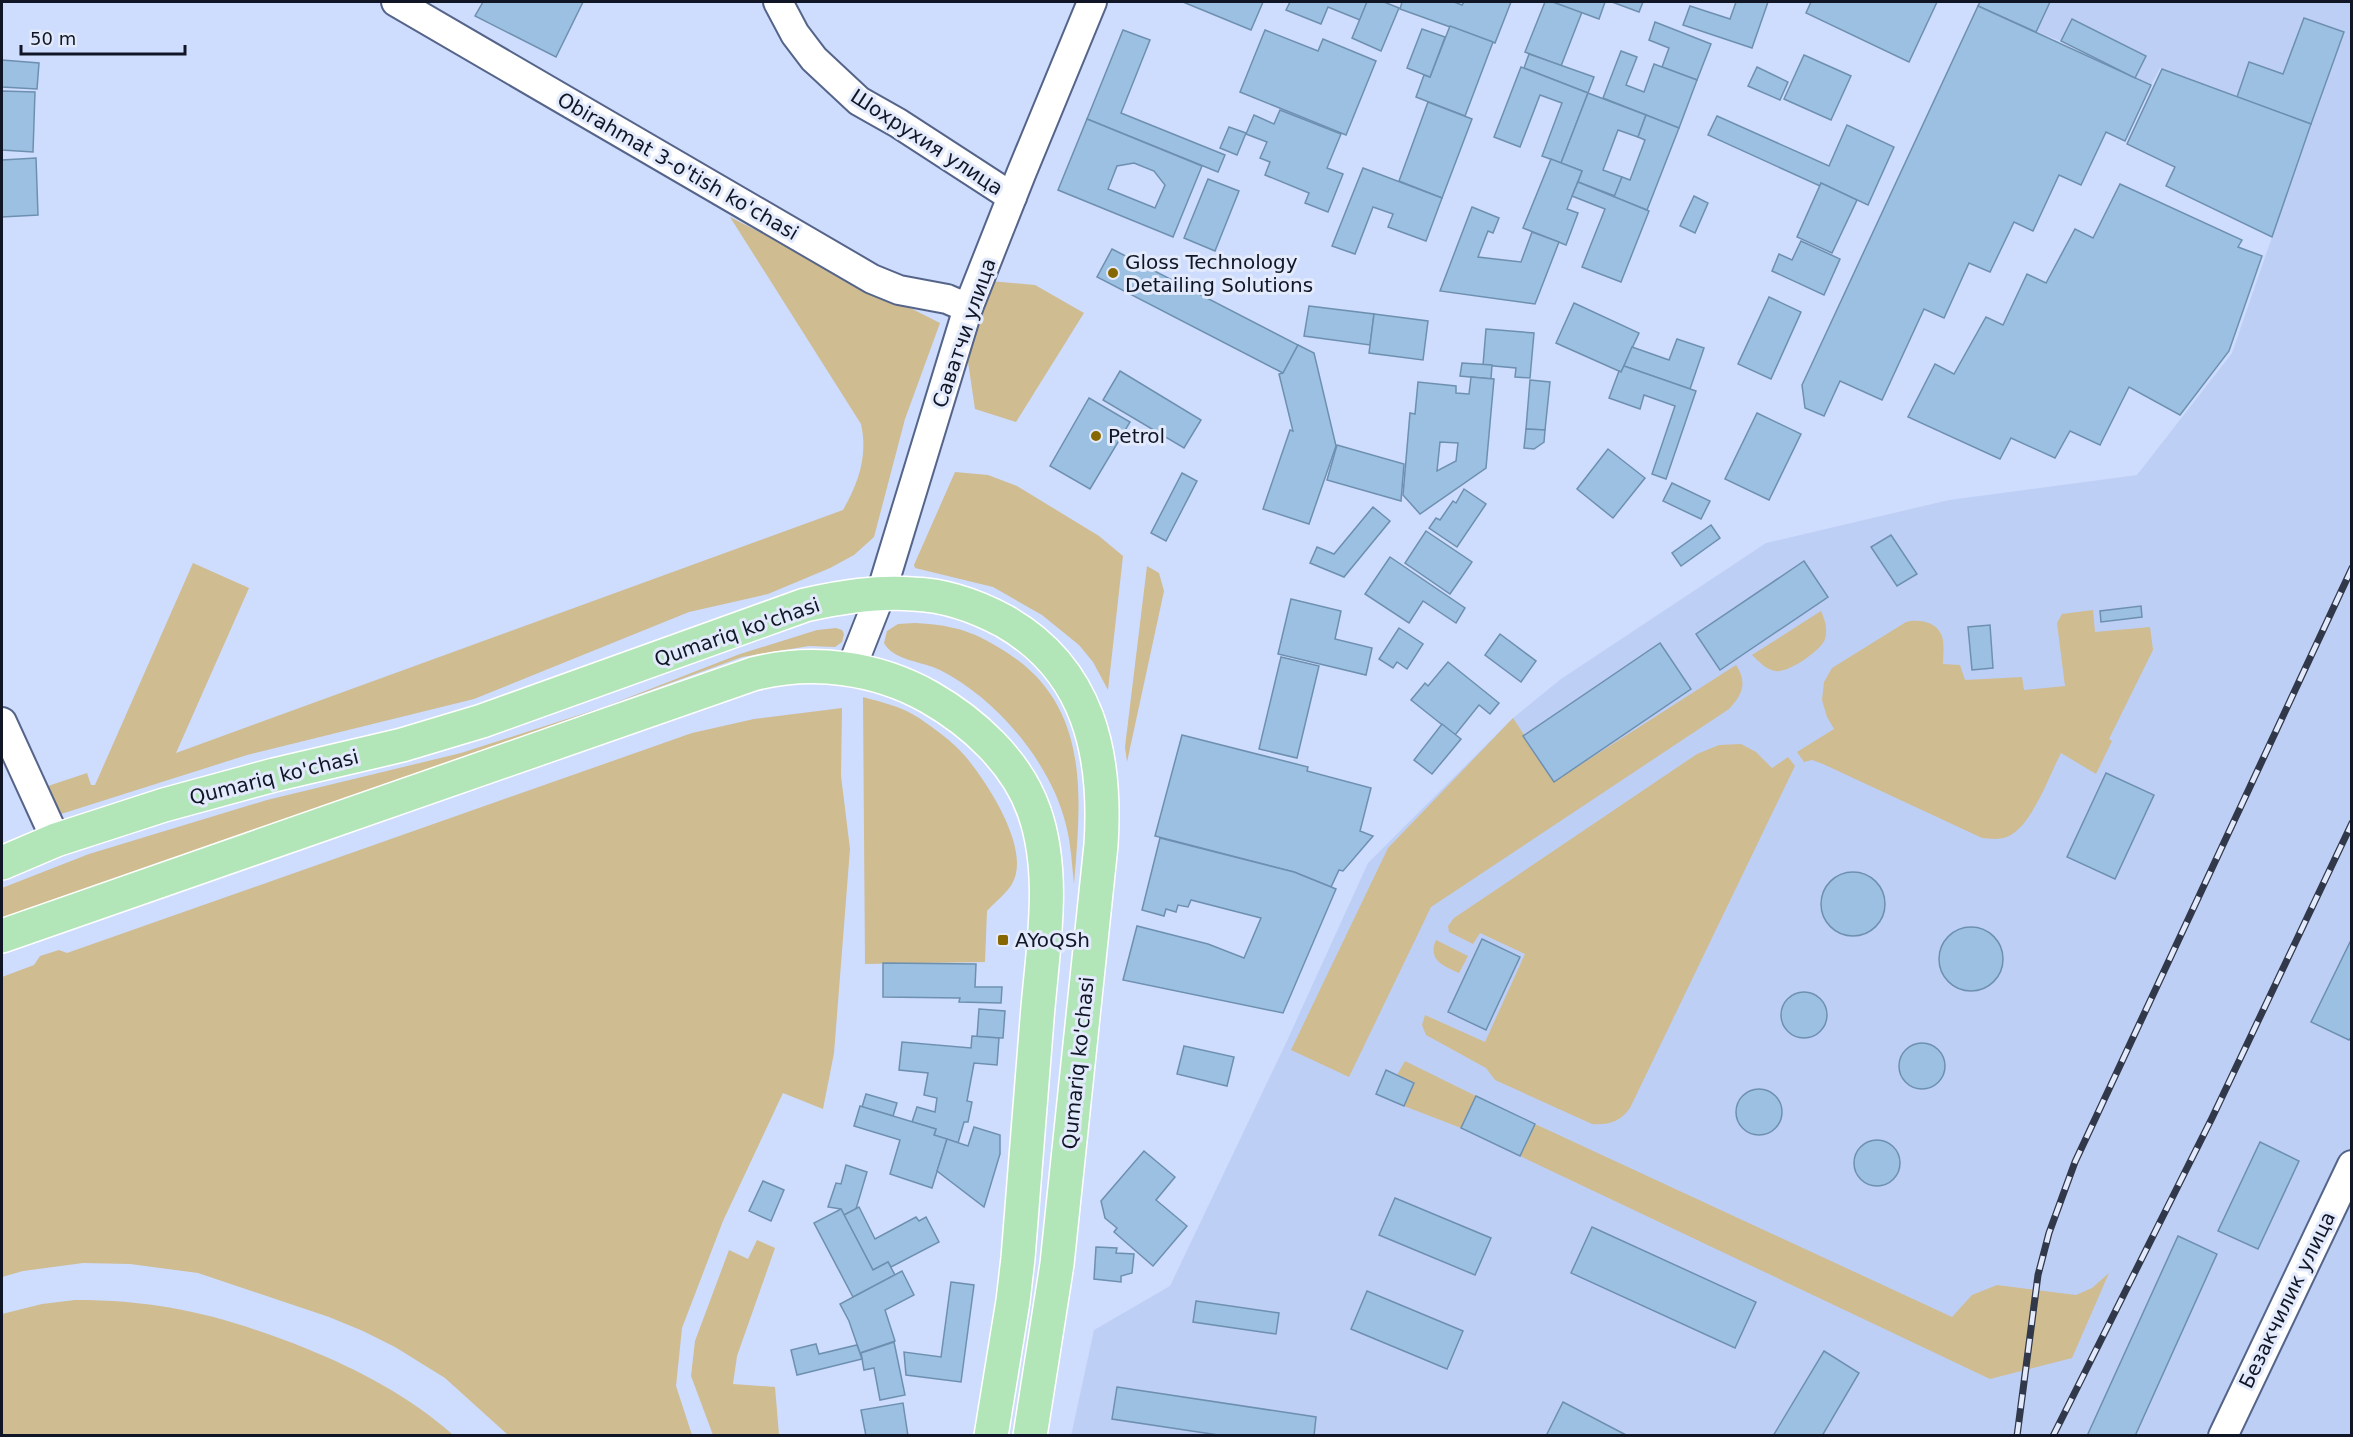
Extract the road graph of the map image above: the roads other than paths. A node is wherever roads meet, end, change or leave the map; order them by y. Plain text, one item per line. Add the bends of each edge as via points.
1 (396, 2) edge
2 (778, 2) edge
3 (1092, 2) edge
4 (1012, 198) junction
5 (968, 308) junction
6 (880, 593) junction
7 (850, 669) junction
8 (2, 722) edge
9 (56, 840) junction
10 (2, 863) edge
11 (2, 936) edge
12 (2352, 1165) edge
13 (991, 1436) edge
14 (1030, 1436) edge
15 (2223, 1436) edge

1 - 5 street, Obirahmat 3-o'tish ko'chasi via 872,279
2 - 4 street, Шохрухия улица via 814,59 859,101
3 - 4 street, Саватчи улица
4 - 5 street, Саватчи улица
5 - 6 street, Саватчи улица
6 - 7 street, Саватчи улица
6 - 9 main road, Qumariq ko'chasi via 805,605 482,721 402,745 219,789
6 - 14 main road, Qumariq ko'chasi via 930,595 963,603 1026,635 1053,659 1074,688 1089,721 1097,756 1101,845 1057,1264
7 - 11 main road via 796,668 753,674
7 - 13 main road via 908,686 976,731 1022,786 1034,809 1044,846 1043,946 1018,1258
8 - 9 street
9 - 10 main road, Qumariq ko'chasi
12 - 15 street, Безакчилик улица

